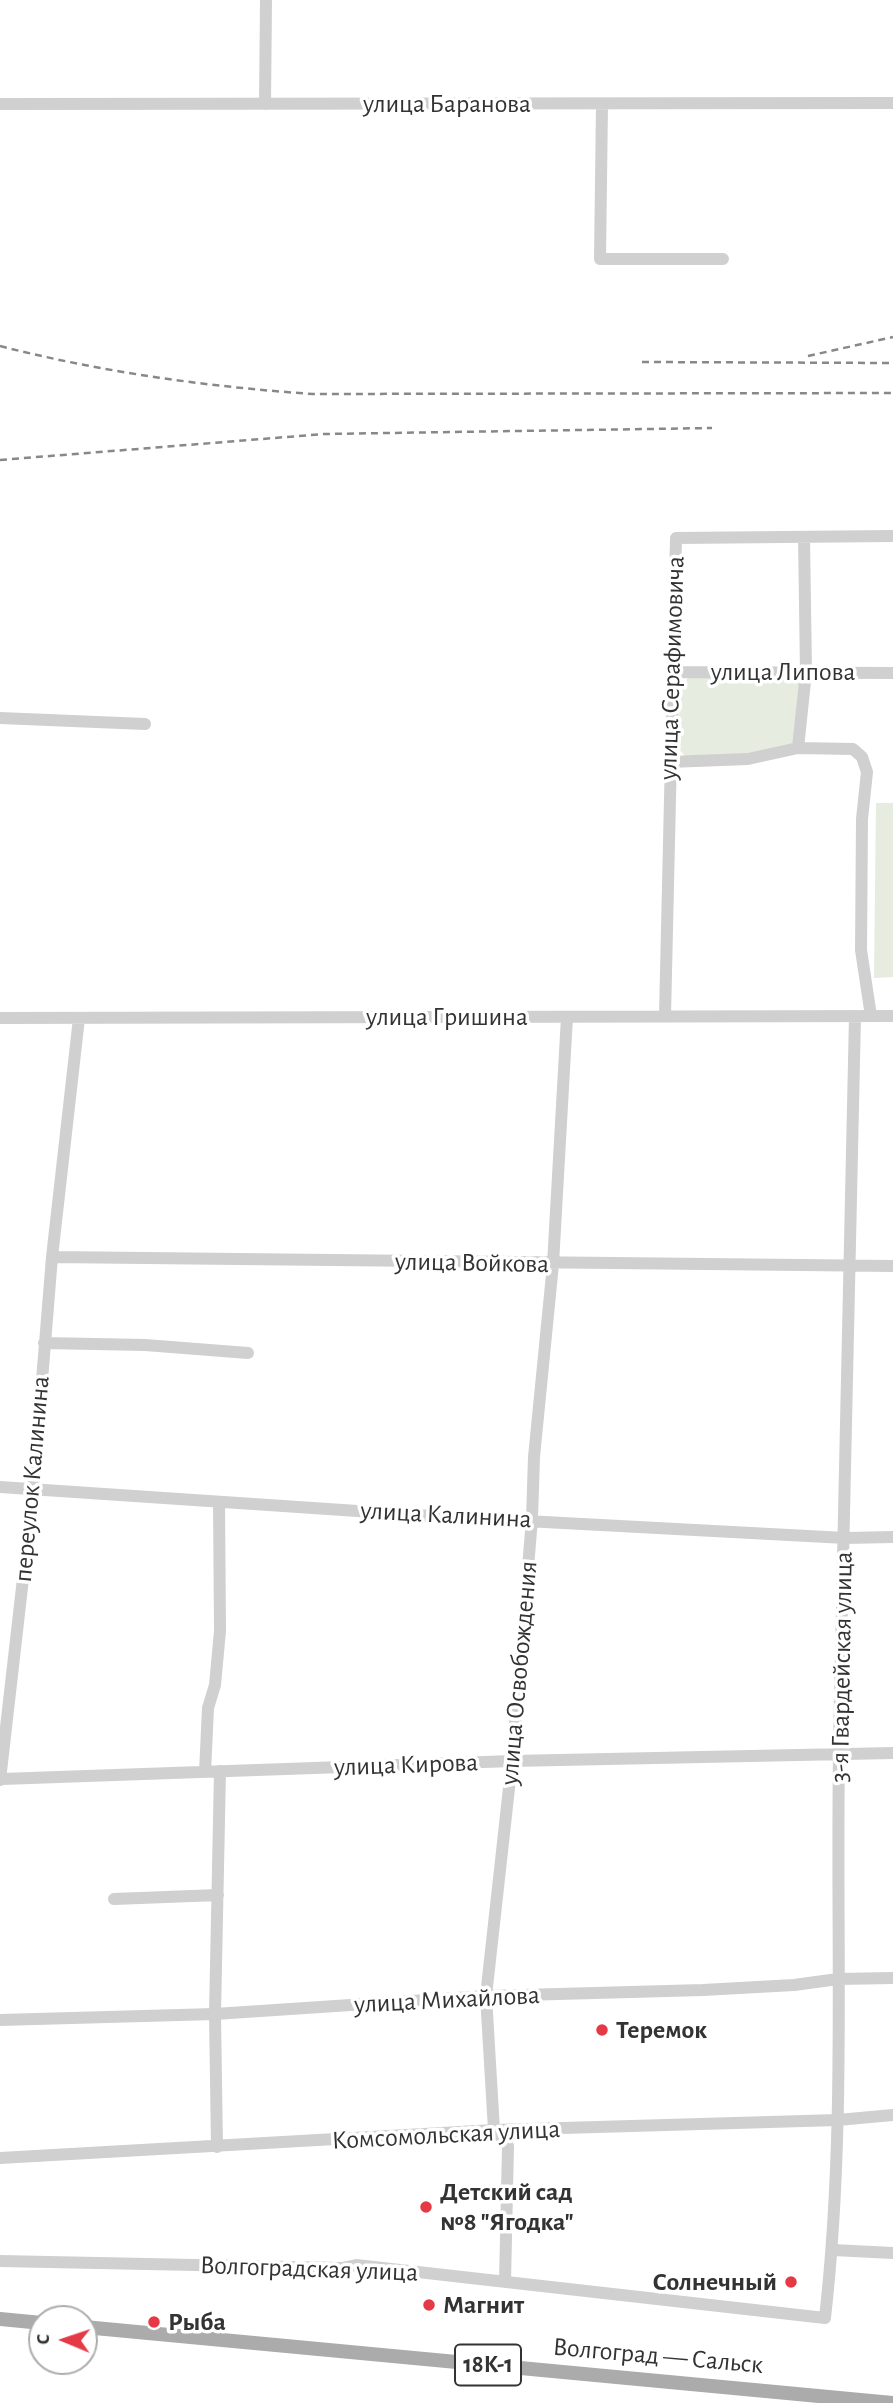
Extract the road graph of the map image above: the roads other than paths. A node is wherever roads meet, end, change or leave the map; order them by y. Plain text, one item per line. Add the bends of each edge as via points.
1 (266, 0) edge
2 (893, 103) edge
3 (0, 104) edge
4 (265, 104) junction
5 (601, 104) junction
6 (723, 259) dead end
7 (893, 536) edge
8 (804, 537) junction
9 (673, 672) junction
10 (806, 672) junction
11 (893, 673) edge
12 (0, 718) edge
13 (145, 724) dead end
14 (798, 748) junction
15 (669, 762) junction
16 (665, 1016) junction
17 (855, 1016) junction
18 (871, 1016) junction
19 (893, 1016) edge
20 (0, 1017) edge
21 (567, 1017) junction
22 (79, 1018) junction
23 (52, 1257) junction
24 (553, 1264) junction
25 (849, 1265) junction
26 (893, 1266) edge
27 (44, 1343) junction
28 (247, 1353) dead end
29 (0, 1487) edge
30 (33, 1491) junction
31 (219, 1502) junction
32 (532, 1519) junction
33 (893, 1537) edge
34 (845, 1538) junction
35 (893, 1753) edge
36 (839, 1755) junction
37 (512, 1761) junction
38 (220, 1771) junction
39 (205, 1772) junction
40 (1, 1779) edge
41 (218, 1895) junction
42 (114, 1899) dead end
43 (893, 1978) edge
44 (838, 1979) junction
45 (486, 1996) junction
46 (215, 2014) junction
47 (0, 2020) edge
48 (893, 2115) edge
49 (838, 2120) junction
50 (494, 2130) junction
51 (216, 2147) junction
52 (0, 2158) edge
53 (832, 2250) junction
54 (893, 2253) edge
55 (0, 2261) edge
56 (505, 2282) junction
57 (825, 2318) joint
58 (0, 2319) edge
59 (28, 2322) edge
60 (98, 2328) edge
61 (893, 2403) edge

1 - 4 street
2 - 5 street, улица Баранова
3 - 4 street, улица Баранова
4 - 5 street, улица Баранова
5 - 6 street via 600,259
7 - 8 street, улица Серафимовича
8 - 9 street, улица Серафимовича via 676,538
8 - 10 street
9 - 10 street, улица Липова
9 - 15 street, улица Серафимовича
10 - 11 street, улица Липова
10 - 14 street
12 - 13 street
14 - 15 street via 748,759
14 - 18 street via 853,749 862,757 867,772 861,950
15 - 16 street, улица Серафимовича
16 - 17 street, улица Гришина
16 - 21 street, улица Гришина
17 - 18 street, улица Гришина
17 - 25 street, 3-я Гвардейская улица
18 - 19 street, улица Гришина
20 - 22 street, улица Гришина
21 - 22 street, улица Гришина
21 - 24 street, улица Освобождения
22 - 23 street, переулок Калинина
23 - 24 street, улица Войкова
23 - 27 street, переулок Калинина
24 - 25 street, улица Войкова
24 - 32 street, улица Освобождения
25 - 26 street, улица Войкова
25 - 34 street, 3-я Гвардейская улица
27 - 28 street, переулок Калинина
27 - 30 street, переулок Калинина
29 - 30 street, улица Калинина
30 - 31 street, улица Калинина
30 - 40 street, переулок Калинина
31 - 32 street, улица Калинина
31 - 39 street via 220,1631 208,1709
32 - 34 street, улица Калинина
32 - 37 street, улица Освобождения
33 - 34 street, улица Калинина
34 - 36 street, 3-я Гвардейская улица
35 - 36 street, улица Кирова
36 - 37 street, улица Кирова
36 - 44 street, 3-я Гвардейская улица
37 - 38 street, улица Кирова
37 - 45 street, улица Освобождения
38 - 39 street, улица Кирова
38 - 41 street
39 - 40 street, улица Кирова
41 - 42 street
41 - 46 street
43 - 44 street, улица Михайлова
44 - 45 street, улица Михайлова via 703,1990
44 - 49 street, 3-я Гвардейская улица
45 - 46 street, улица Михайлова
45 - 50 street, улица Освобождения
46 - 47 street, улица Михайлова
46 - 51 street
48 - 49 street, Комсомольская улица
49 - 50 street, Комсомольская улица
49 - 53 street, 3-я Гвардейская улица
50 - 51 street, Комсомольская улица
50 - 56 street, улица Освобождения via 508,2146
51 - 52 street, Комсомольская улица
53 - 54 street
53 - 57 street, 3-я Гвардейская улица
55 - 56 street, Волгоградская улица via 356,2265
56 - 57 street, Волгоградская улица
58 - 59 main road
60 - 61 main road, Волгоград — Сальск / 18К-1

